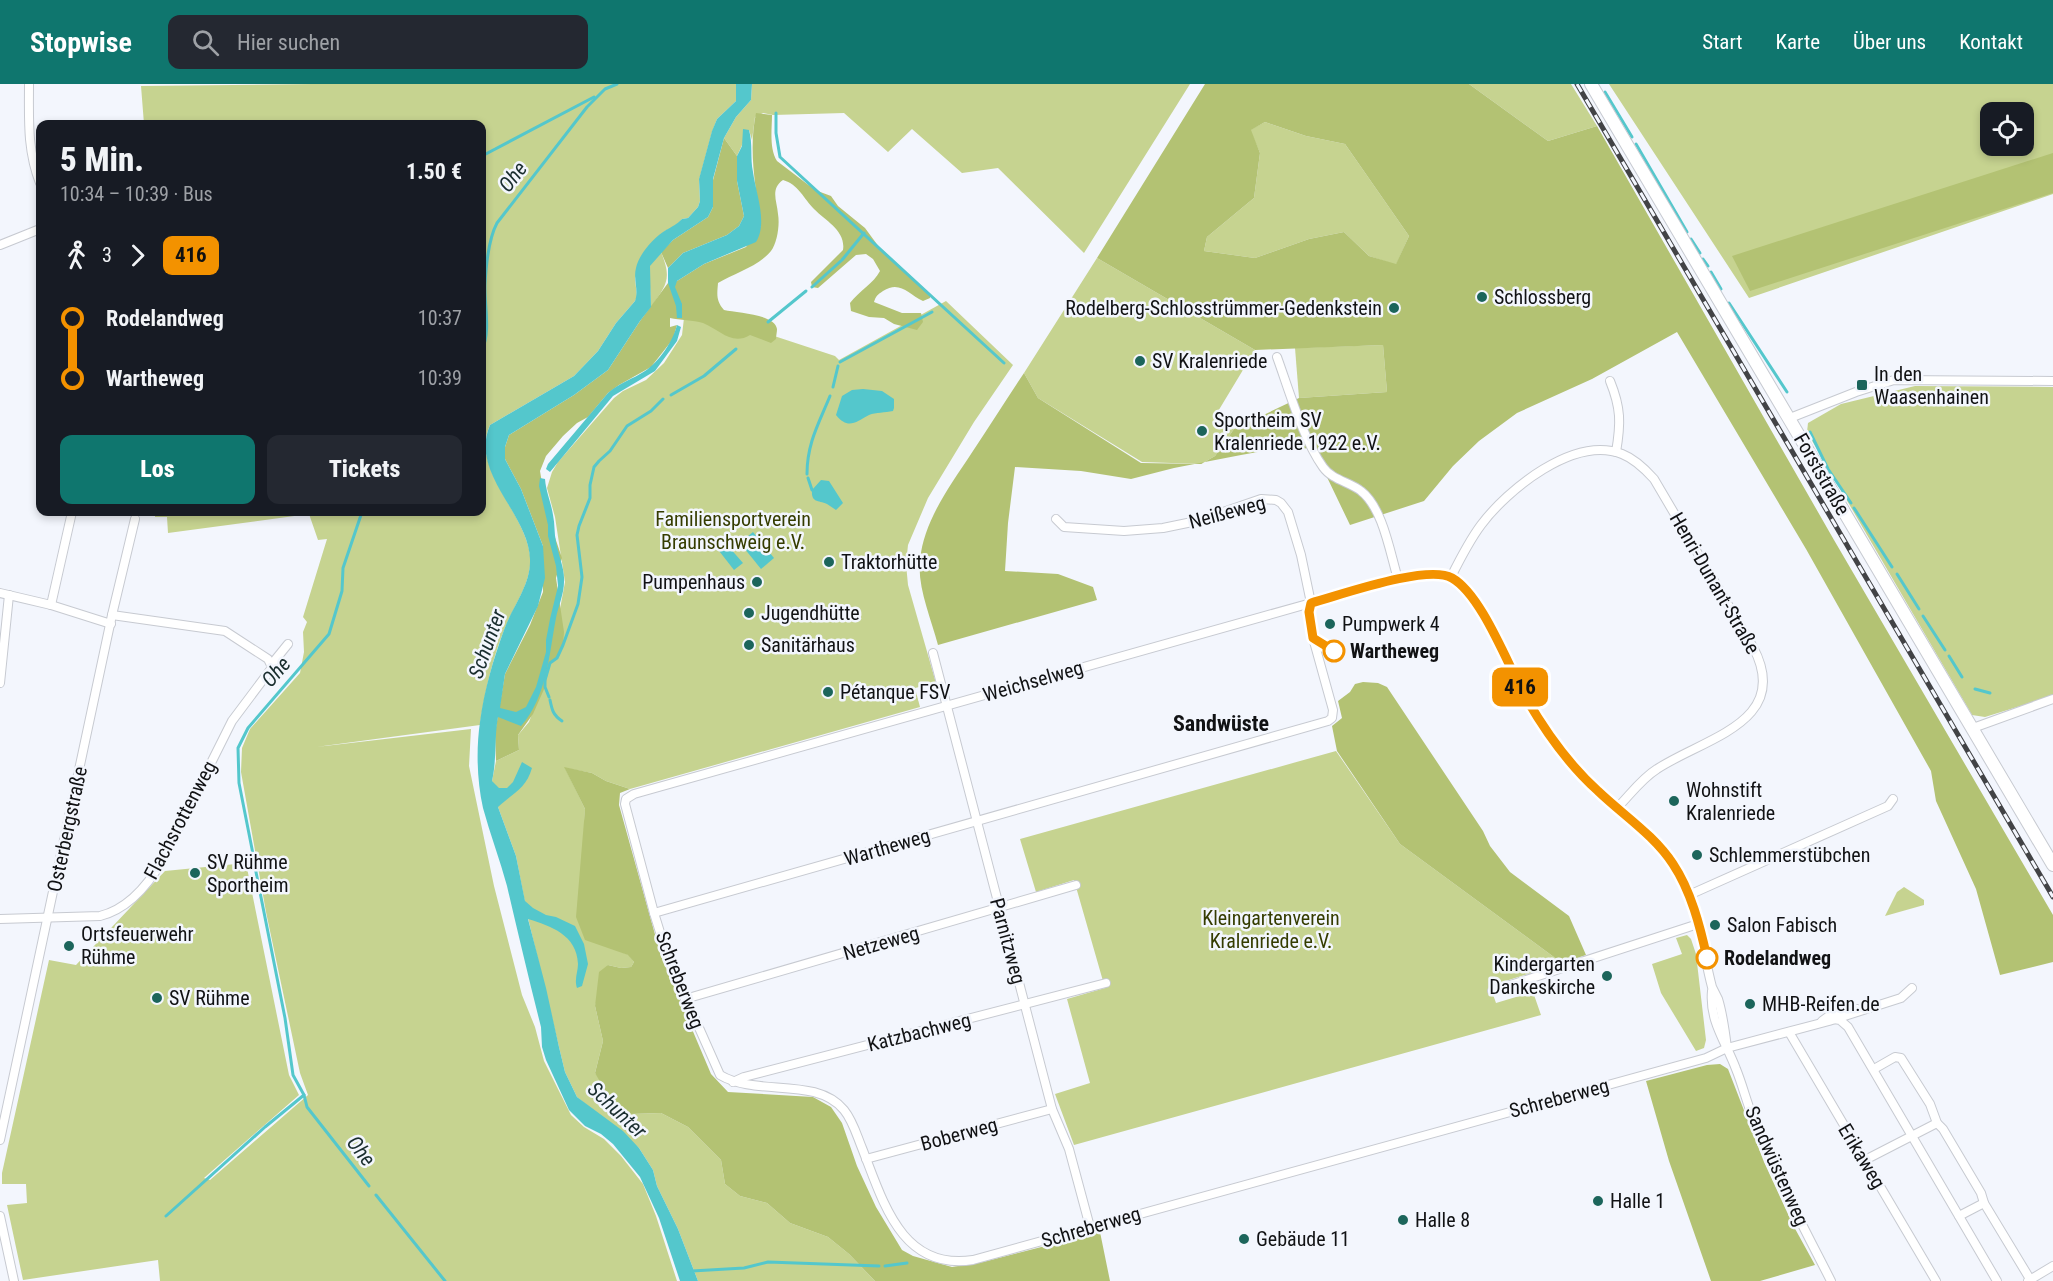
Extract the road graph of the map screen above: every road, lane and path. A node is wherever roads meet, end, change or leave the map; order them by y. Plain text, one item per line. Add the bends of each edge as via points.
1 (29, 84) edge
2 (1591, 84) edge
3 (36, 170) edge
4 (36, 231) edge
5 (0, 245) edge
6 (1277, 357) dead end
7 (1610, 381) dead end
8 (2053, 381) edge
9 (1790, 418) junction
10 (1616, 452) junction
11 (71, 516) edge
12 (135, 519) dead end
13 (1056, 519) dead end
14 (1451, 577) junction
15 (1398, 579) junction
16 (4, 594) edge
17 (1311, 603) junction
18 (51, 605) junction
19 (112, 619) junction
20 (288, 644) dead end
21 (933, 653) dead end
22 (271, 665) junction
23 (0, 683) edge
24 (2053, 699) edge
25 (948, 705) junction
26 (1328, 721) joint
27 (1973, 728) junction
28 (1893, 799) dead end
29 (625, 808) joint
30 (1617, 808) junction
31 (977, 821) junction
32 (2053, 865) edge
33 (1076, 885) dead end
34 (1689, 895) junction
35 (998, 909) junction
36 (654, 913) junction
37 (48, 918) junction
38 (0, 919) edge
39 (1698, 924) junction
40 (1106, 983) dead end
41 (1912, 988) dead end
42 (1492, 991) dead end
43 (686, 999) junction
44 (1025, 1005) junction
45 (1863, 1009) junction
46 (1834, 1019) junction
47 (1819, 1024) junction
48 (1789, 1032) junction
49 (1727, 1048) junction
50 (1874, 1069) junction
51 (733, 1082) junction
52 (1052, 1109) junction
53 (1937, 1123) junction
54 (1912, 1135) junction
55 (0, 1140) edge
56 (866, 1159) junction
57 (1865, 1160) junction
58 (1984, 1203) junction
59 (0, 1216) edge
60 (1959, 1216) junction
61 (1090, 1227) junction
62 (2053, 1266) edge
63 (2029, 1280) edge
64 (14, 1281) edge
65 (1831, 1281) edge
66 (1936, 1281) edge
67 (1997, 1281) edge

1 - 3 street via 29,139
2 - 9 main road, Forststraße
4 - 5 street
6 - 15 street via 1323,468 1362,491 1377,511
7 - 10 street via 1620,415
8 - 9 street via 1894,381
9 - 27 main road, Forststraße
10 - 14 street, Henri-Dunant-Straße via 1593,450 1574,455 1552,464 1521,485 1481,525
10 - 30 street, Henri-Dunant-Straße via 1640,464 1654,479 1753,647 1764,683 1757,705 1748,716 1728,731 1656,769
11 - 18 street
12 - 19 street, Osterbergstraße
13 - 17 street, Neißeweg via 1064,527 1143,531 1197,521 1261,499 1276,500 1290,518
14 - 15 street, Weichselweg via 1428,574
14 - 30 street, Sandwüstenweg via 1474,599 1545,728 1584,776
15 - 17 street, Weichselweg
16 - 18 street
16 - 23 street
17 - 25 street, Weichselweg
17 - 26 street, Neißeweg via 1313,638 1333,710
18 - 19 street
19 - 22 street via 225,631 268,659
19 - 37 street, Osterbergstraße
20 - 22 street, Flachsrottenweg
21 - 25 street, Parnitzweg
22 - 37 street, Flachsrottenweg via 232,721 149,882 125,904 105,915
24 - 27 street
25 - 29 street, Weichselweg via 634,794 626,800
25 - 31 street, Parnitzweg
26 - 31 street, Wartheweg
27 - 32 main road, Forststraße
28 - 34 street via 1888,806
29 - 36 street, Schreberweg
30 - 34 street, Sandwüstenweg via 1665,853
31 - 35 street, Parnitzweg
31 - 36 street, Wartheweg
33 - 35 street, Netzeweg
34 - 39 street, Sandwüstenweg
35 - 43 street, Netzeweg
35 - 44 street, Parnitzweg
36 - 43 street, Schreberweg
37 - 38 street, Flachsrottenweg
37 - 55 street, Osterbergstraße
39 - 42 street
39 - 49 street, Sandwüstenweg
40 - 44 street, Katzbachweg
41 - 45 street, Schreberweg via 1901,998
43 - 51 street, Schreberweg via 720,1075
44 - 51 street, Katzbachweg
44 - 52 street, Parnitzweg
45 - 46 street, Schreberweg
45 - 47 street, Schreberweg via 1833,1013
46 - 47 street, Schreberweg
46 - 50 street via 1848,1027
47 - 48 street, Schreberweg
48 - 49 street, Schreberweg
48 - 57 street, Erikaweg
49 - 61 street, Schreberweg via 1706,1058
49 - 65 street, Sandwüstenweg via 1789,1200
50 - 53 street via 1895,1057 1901,1058 1930,1104
50 - 54 street
51 - 56 street, Schreberweg via 830,1097 847,1113
52 - 56 street, Boberweg
52 - 61 street, Parnitzweg
53 - 54 street
53 - 58 street
54 - 57 street
54 - 60 street
56 - 61 street, Schreberweg via 887,1209 904,1236 919,1251 944,1261 973,1260
57 - 66 street, Erikaweg
58 - 60 street
58 - 63 street
59 - 64 street
60 - 67 street
62 - 63 street

